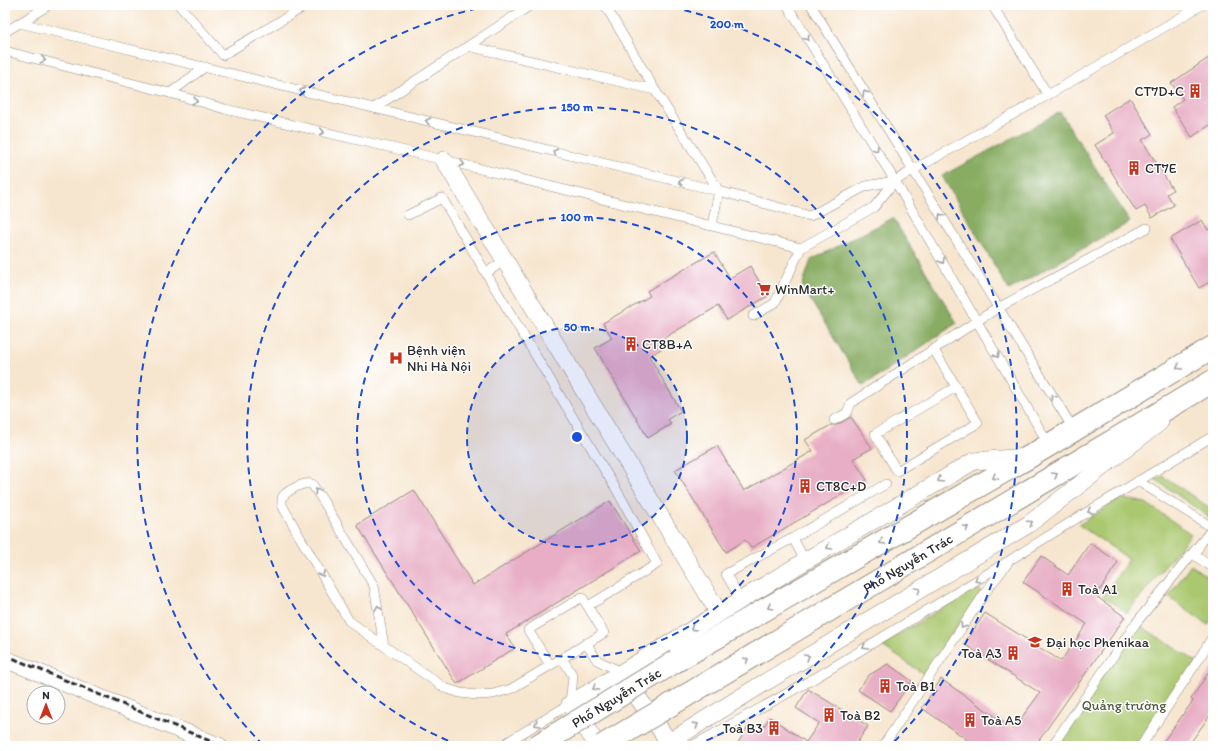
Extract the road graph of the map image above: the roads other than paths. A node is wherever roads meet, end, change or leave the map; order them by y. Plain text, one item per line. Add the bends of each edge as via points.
1 (50, 5) edge
2 (179, 5) edge
3 (307, 5) edge
4 (531, 5) edge
5 (604, 5) edge
6 (787, 5) edge
7 (811, 5) edge
8 (992, 5) edge
9 (1202, 5) edge
10 (20, 23) junction
11 (5, 32) edge
12 (468, 46) junction
13 (5, 51) edge
14 (205, 67) junction
15 (655, 90) junction
16 (170, 93) junction
17 (1048, 95) junction
18 (374, 108) junction
19 (444, 160) junction
20 (913, 170) junction
21 (895, 181) junction
22 (719, 191) junction
23 (408, 216) dead end
24 (712, 226) junction
25 (1147, 228) dead end
26 (801, 248) junction
27 (505, 260) junction
28 (486, 273) junction
29 (998, 308) junction
30 (753, 316) dead end
31 (977, 321) junction
32 (1213, 347) edge
33 (934, 350) junction
34 (1213, 381) edge
35 (956, 387) junction
36 (834, 420) dead end
37 (1074, 430) junction
38 (1213, 436) edge
39 (1049, 445) junction
40 (1028, 457) junction
41 (1138, 481) junction
42 (886, 484) dead end
43 (1213, 528) edge
44 (793, 538) junction
45 (1010, 560) junction
46 (805, 561) junction
47 (1213, 568) edge
48 (741, 600) junction
49 (588, 606) junction
50 (719, 613) junction
51 (1213, 636) edge
52 (586, 643) junction
53 (384, 646) junction
54 (562, 658) junction
55 (5, 660) edge
56 (550, 665) junction
57 (620, 672) junction
58 (570, 704) junction
59 (666, 744) edge
60 (219, 746) edge
61 (501, 746) edge
62 (537, 746) edge
63 (598, 746) edge
64 (602, 746) edge
65 (692, 746) edge
66 (883, 746) edge
67 (1052, 746) edge
68 (1141, 746) edge

1 - 10 lane
2 - 3 lane via 223,55
4 - 12 lane
5 - 15 lane
6 -> 21 lane
20 -> 7 lane
8 - 17 lane
9 - 17 lane
10 - 11 lane
10 - 14 lane
12 - 15 lane
12 - 18 lane
13 -> 16 lane
14 - 16 lane
18 -> 14 lane
15 - 22 lane
16 -> 19 lane via 225,109
17 - 20 lane
22 -> 18 lane
19 -> 24 lane
19 - 27 street
20 - 21 lane
29 -> 20 lane
21 - 22 lane via 866,186 810,216
21 - 26 lane via 874,207
21 -> 31 lane
22 - 24 lane
23 - 28 lane via 442,198
24 - 26 lane
25 - 29 lane
26 - 30 lane via 775,303
27 - 28 lane
27 - 50 street
28 - 49 lane via 619,494 657,564
29 - 31 lane
37 -> 29 lane
31 - 33 lane
31 -> 39 lane
32 -> 37 main road, Phố Nguyễn Trác
33 - 35 lane
33 - 36 lane via 851,403 847,413
59 -> 34 street, Phố Nguyễn Trác via 1029,524
64 -> 34 main road, Phố Nguyễn Trác, bridge
35 - 35 lane via 875,434 897,471 978,423
37 - 39 main road, Phố Nguyễn Trác
38 - 41 lane
39 - 40 main road, Phố Nguyễn Trác
40 -> 46 street, Phố Nguyễn Trác via 974,460
40 -> 62 main road, Phố Nguyễn Trác, bridge via 676,661
41 - 43 lane
41 -> 45 lane
42 - 44 lane
43 - 47 lane via 1196,551 1199,558
43 - 67 lane via 1136,623
44 - 46 lane
44 - 48 lane via 726,574
45 -> 65 lane via 815,678
45 -> 66 lane via 987,590
46 - 48 street, Phố Nguyễn Trác
48 - 50 street, Phố Nguyễn Trác
49 - 52 lane via 604,633
49 - 56 lane via 582,597 528,630
50 -> 57 street, Phố Nguyễn Trác
51 - 68 lane
52 - 54 lane
52 - 57 lane via 597,660
53 -> 53 lane via 374,586 312,484 304,483 284,495 282,505 350,621
53 - 56 lane via 445,688 476,695 511,689
54 - 56 lane
54 - 58 lane via 573,676
55 - 60 street
57 -> 58 street, Phố Nguyễn Trác
57 - 59 street
58 -> 61 lane
58 - 63 street

